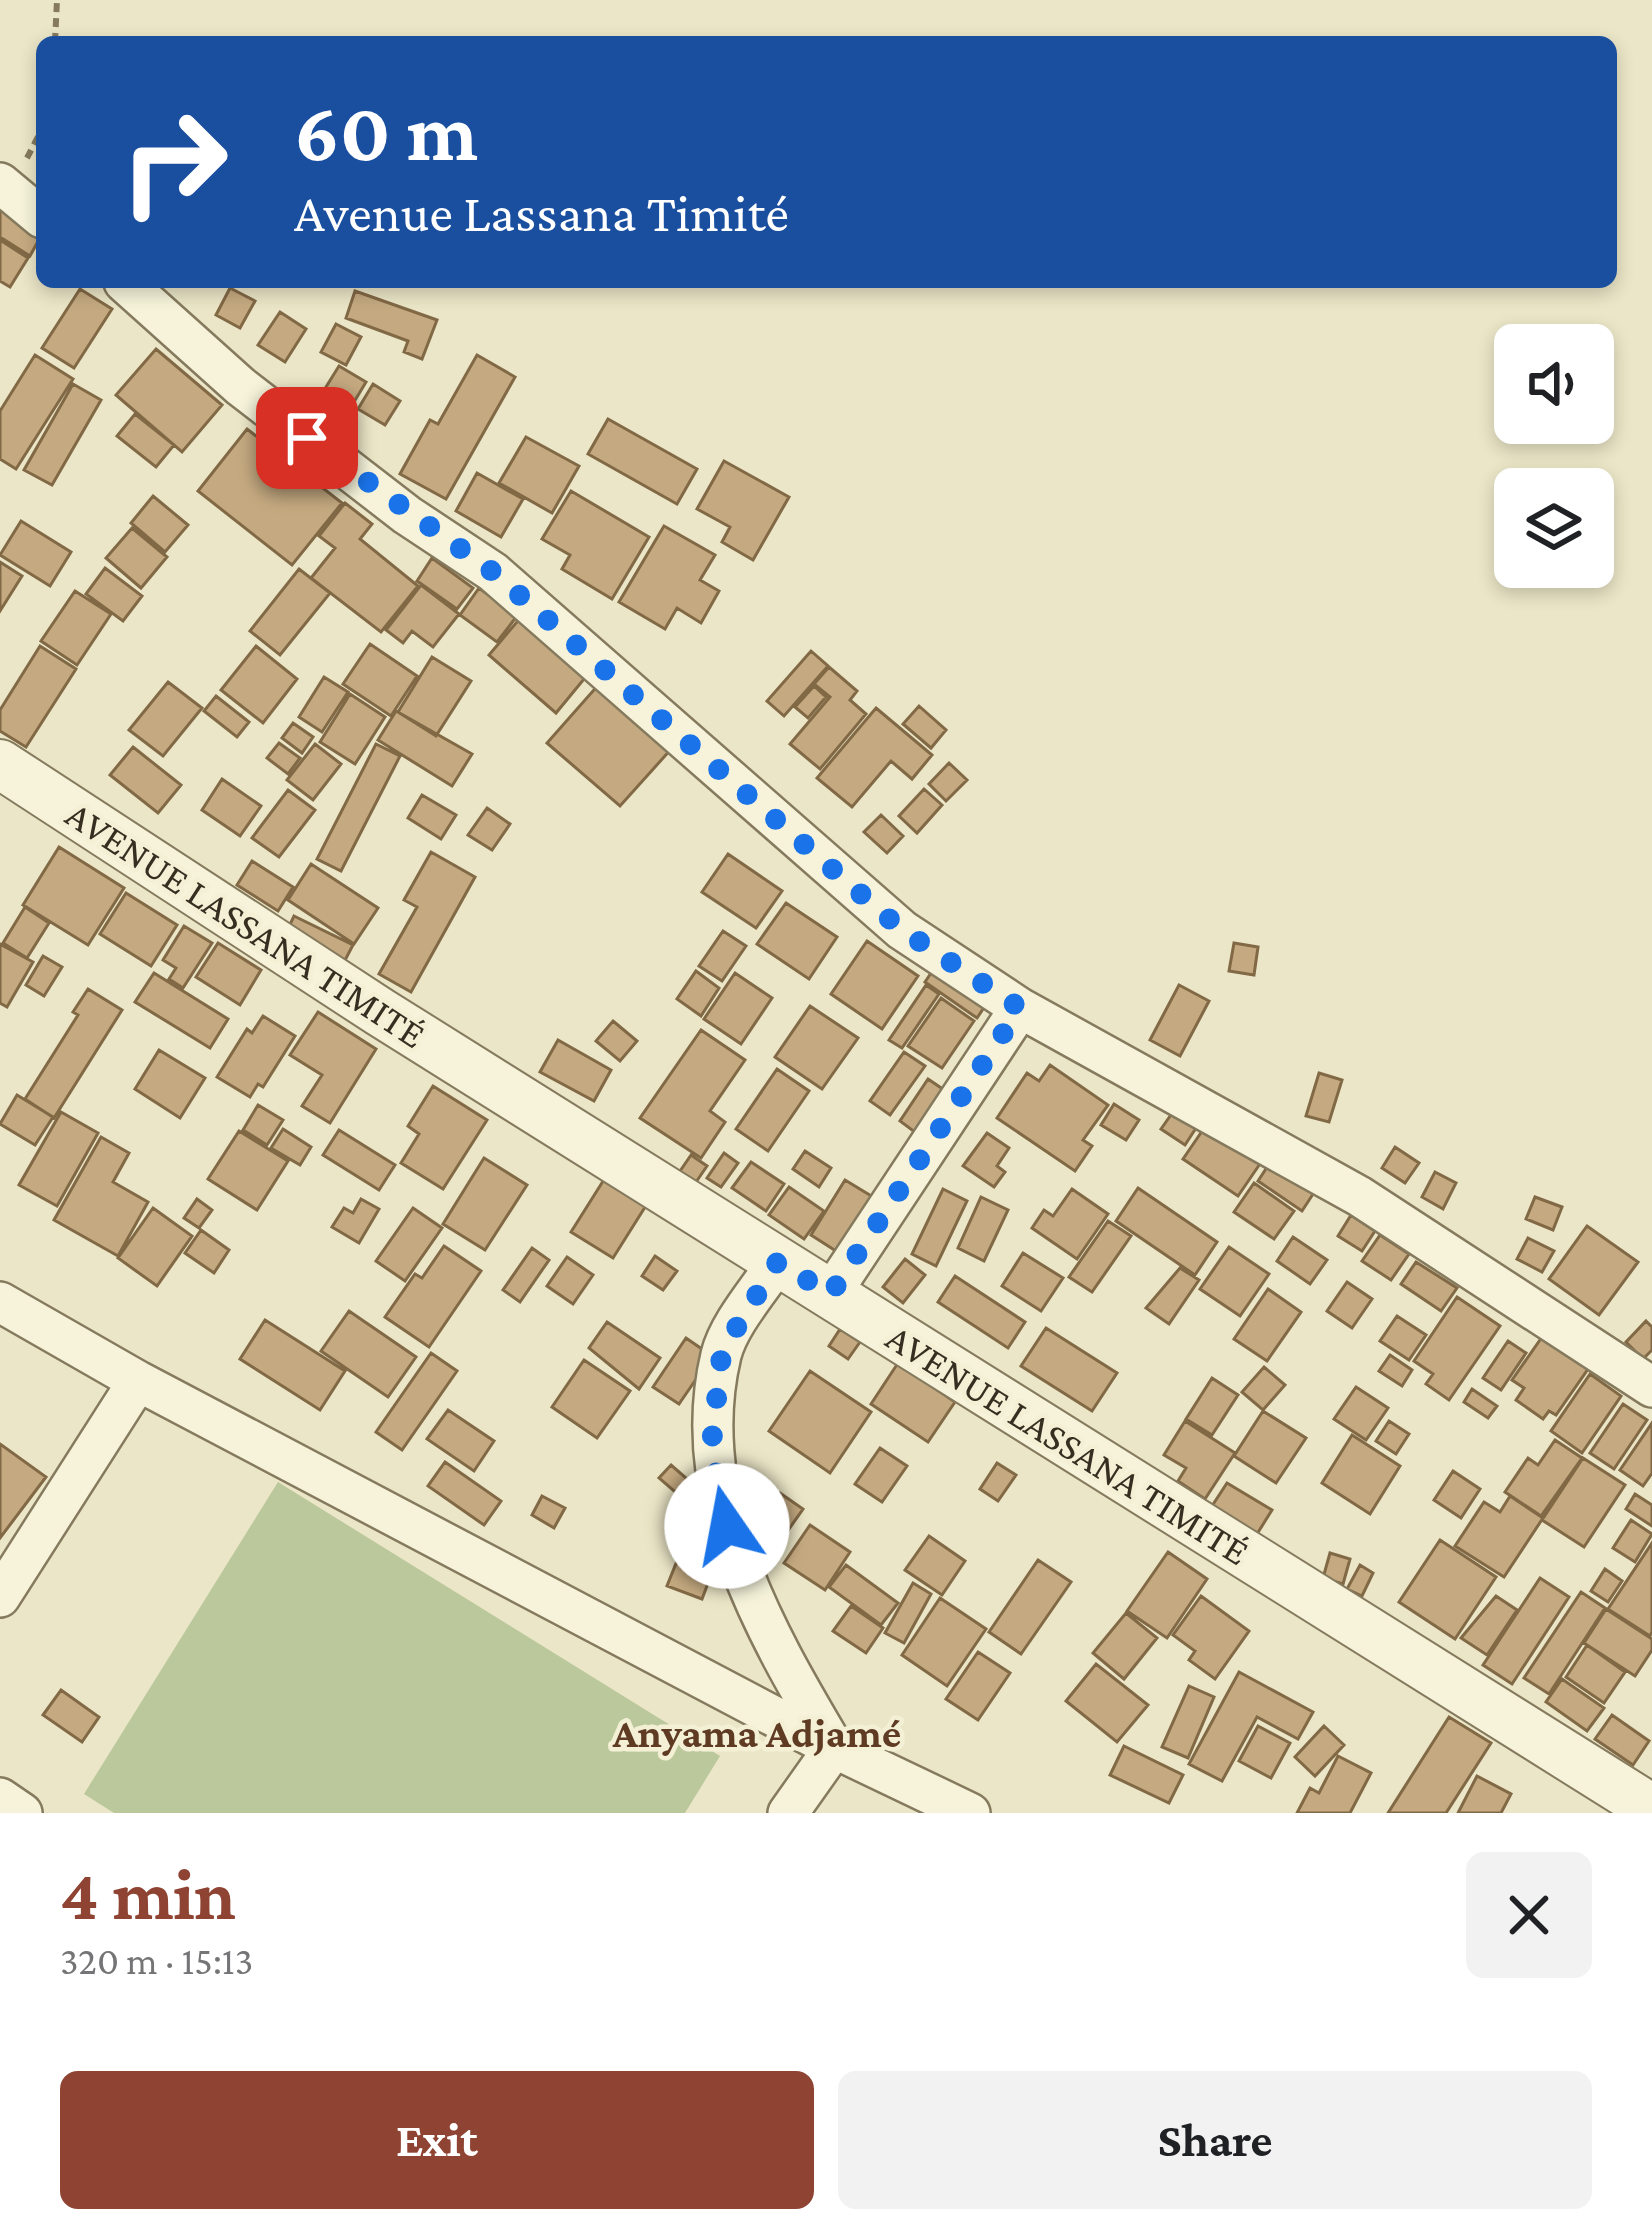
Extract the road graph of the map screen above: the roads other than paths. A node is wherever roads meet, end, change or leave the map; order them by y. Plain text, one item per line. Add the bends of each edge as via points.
1 (0, 183) edge
2 (36, 213) edge
3 (131, 288) edge
4 (0, 764) edge
5 (1020, 1008) junction
6 (778, 1261) junction
7 (830, 1295) junction
8 (0, 1302) edge
9 (139, 1381) junction
10 (1652, 1387) edge
11 (0, 1597) edge
12 (834, 1748) junction
13 (0, 1798) edge
14 (1652, 1809) edge
15 (22, 1813) edge
16 (788, 1813) edge
17 (970, 1813) edge

1 - 2 street
3 - 5 street via 240,386 493,572 902,930
4 - 6 street, AVENUE LASSANA TIMITÉ
5 - 7 street
5 - 10 street via 1358,1196
6 - 7 street, AVENUE LASSANA TIMITÉ
6 - 12 street via 722,1351 711,1448 727,1526 766,1633
7 - 14 street, AVENUE LASSANA TIMITÉ
8 - 9 street
9 - 11 street
9 - 12 street
12 - 16 street
12 - 17 street
13 - 15 street

